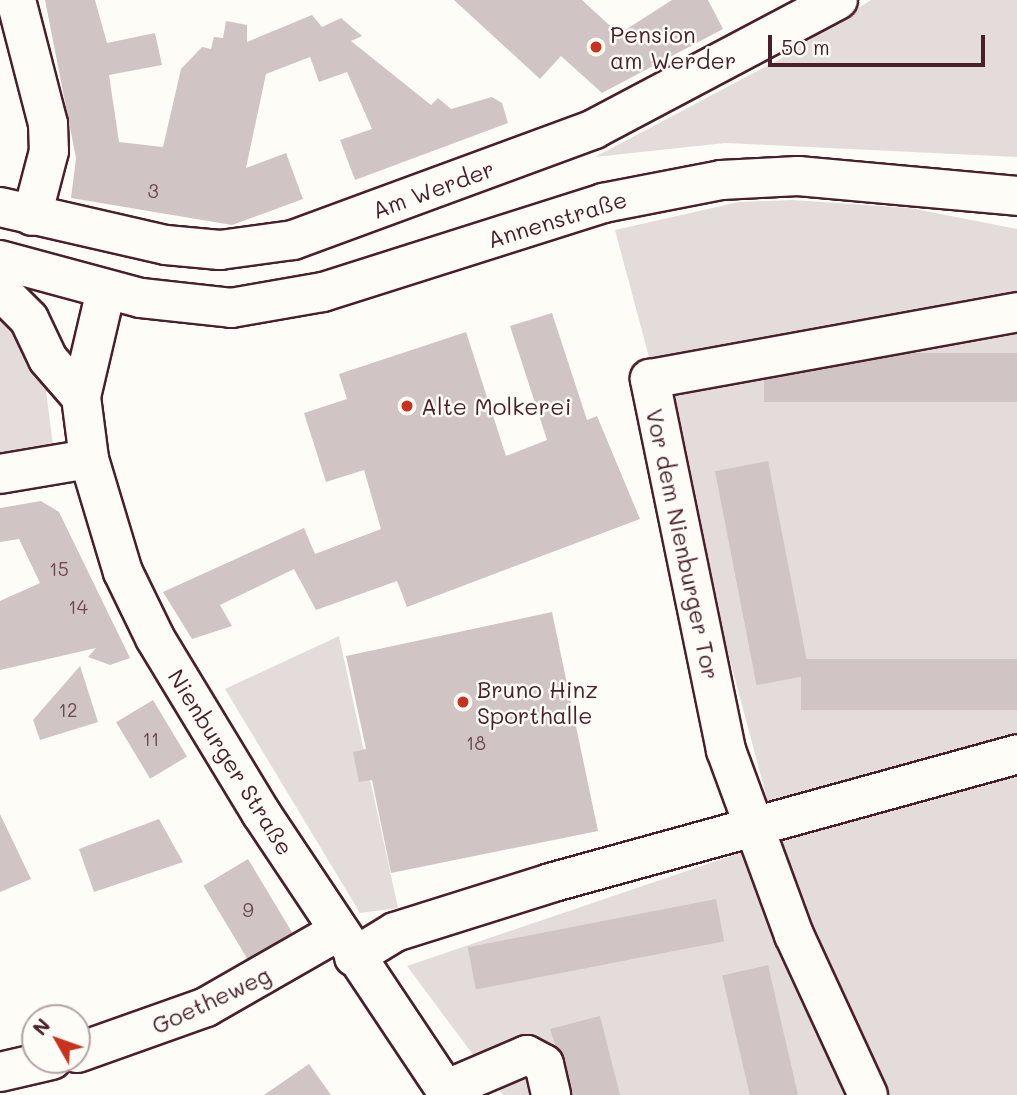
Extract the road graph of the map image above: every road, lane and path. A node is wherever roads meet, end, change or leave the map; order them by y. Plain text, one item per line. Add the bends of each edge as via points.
1 (16, 0) edge
2 (838, 0) edge
3 (1017, 197) edge
4 (16, 211) edge
5 (0, 260) edge
6 (0, 290) edge
7 (106, 290) junction
8 (1017, 312) edge
9 (80, 397) junction
10 (89, 459) junction
11 (0, 474) edge
12 (1017, 754) edge
13 (750, 825) junction
14 (346, 945) junction
15 (91, 1048) edge
16 (21, 1067) edge
17 (0, 1072) edge
18 (447, 1092) edge
19 (551, 1095) edge
20 (868, 1095) edge

1 - 4 street via 48,124 49,151
2 - 4 street, Am Werder via 594,129 293,240 220,250 166,246
3 - 7 street, Annenstraße via 798,176 721,180 603,203 286,300 192,305
5 - 7 street, Annenstraße
6 - 9 street via 29,319 48,359
7 - 9 street, Nienburger Straße
8 - 13 street, Vor dem Nienburger Tor via 650,379 726,750
9 - 10 street, Nienburger Straße
10 - 11 street
10 - 14 street, Nienburger Straße via 138,607
12 - 13 street
13 - 14 street
13 - 20 street, Vor dem Nienburger Tor
14 - 15 street, Goetheweg via 206,1007
14 - 18 street, Nienburger Straße
16 - 17 street
18 - 19 street via 527,1055 544,1064

